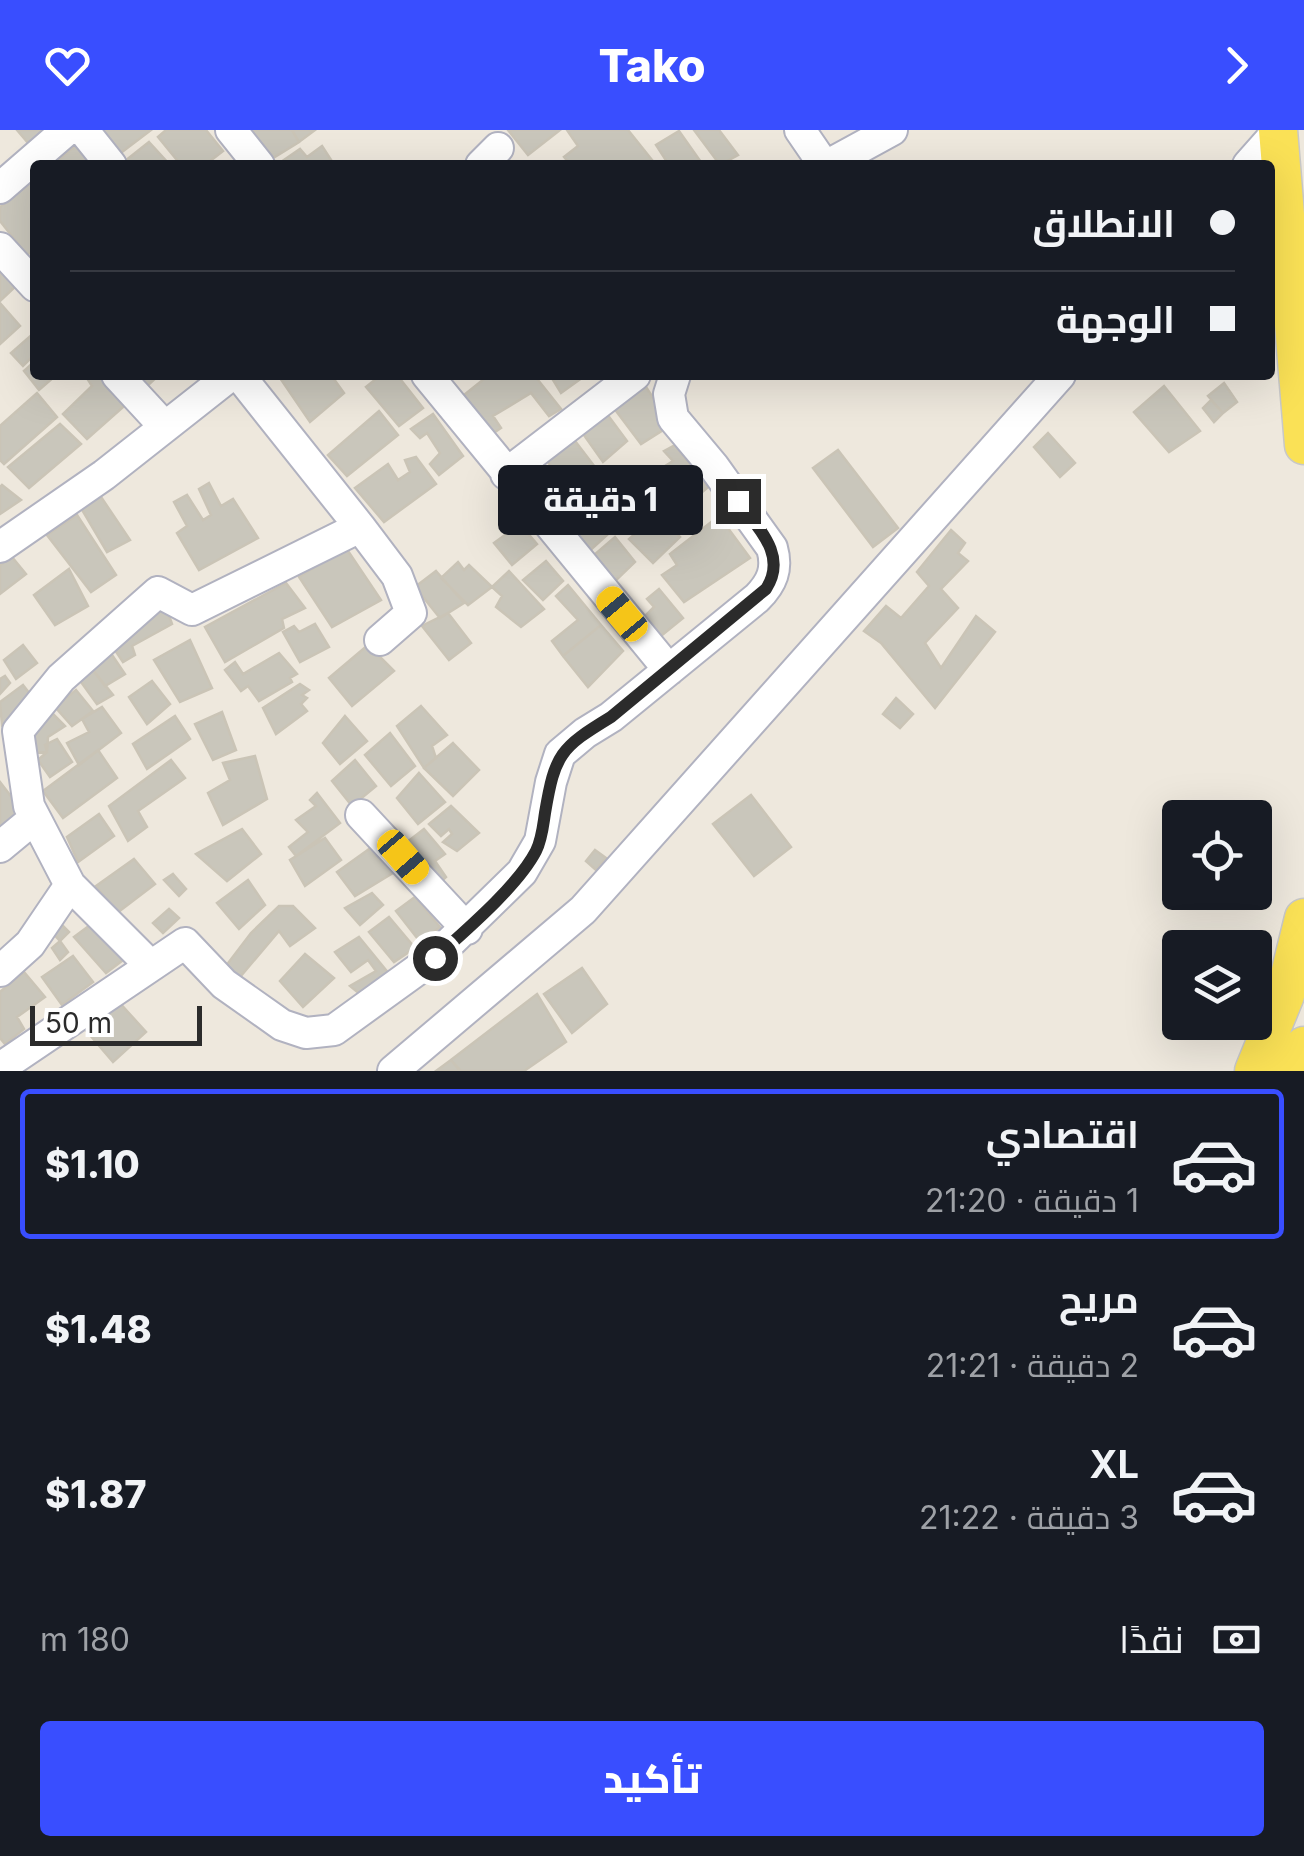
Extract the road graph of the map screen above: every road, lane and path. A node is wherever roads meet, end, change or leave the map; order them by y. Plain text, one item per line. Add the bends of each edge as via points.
1 (67, 130) edge
2 (82, 130) edge
3 (230, 130) edge
4 (800, 130) edge
5 (892, 130) edge
6 (1284, 130) edge
7 (37, 160) edge
8 (107, 160) edge
9 (255, 160) edge
10 (822, 160) edge
11 (835, 160) edge
12 (1253, 160) edge
13 (1304, 161) edge
14 (30, 166) edge
15 (0, 188) edge
16 (0, 248) edge
17 (30, 281) edge
18 (122, 380) edge
19 (221, 380) edge
20 (225, 380) edge
21 (431, 380) edge
22 (628, 380) edge
23 (672, 380) edge
24 (1056, 380) edge
25 (165, 427) junction
26 (1304, 445) edge
27 (506, 474) junction
28 (360, 527) junction
29 (0, 547) edge
30 (380, 640) dead end
31 (669, 670) junction
32 (361, 815) dead end
33 (36, 818) junction
34 (0, 846) edge
35 (70, 885) junction
36 (1304, 918) edge
37 (467, 929) junction
38 (151, 966) junction
39 (0, 971) edge
40 (1304, 1046) edge
41 (0, 1068) edge
42 (393, 1071) edge
43 (1254, 1071) edge
44 (1293, 1071) edge

1 - 7 street
2 - 8 street
3 - 9 street
4 - 10 street
5 - 11 street
6 - 12 street
6 - 13 main road
6 - 26 main road
14 - 15 street
16 - 17 street
18 - 25 street
19 - 25 street
20 - 28 street
21 - 27 street
22 - 27 street
23 - 31 street via 673,418 776,560 757,598
24 - 42 street via 583,910
25 - 29 street
27 - 31 street
28 - 30 street via 397,576 412,612
28 - 33 street via 192,610 158,592 61,678 18,731
31 - 37 street via 560,754 535,852
32 - 37 street
33 - 34 street
33 - 35 street
35 - 38 street
35 - 39 street via 30,944
36 - 43 main road via 1286,995
37 - 38 street via 344,1024 320,1034 268,1017 185,944
38 - 41 street
40 - 44 main road

